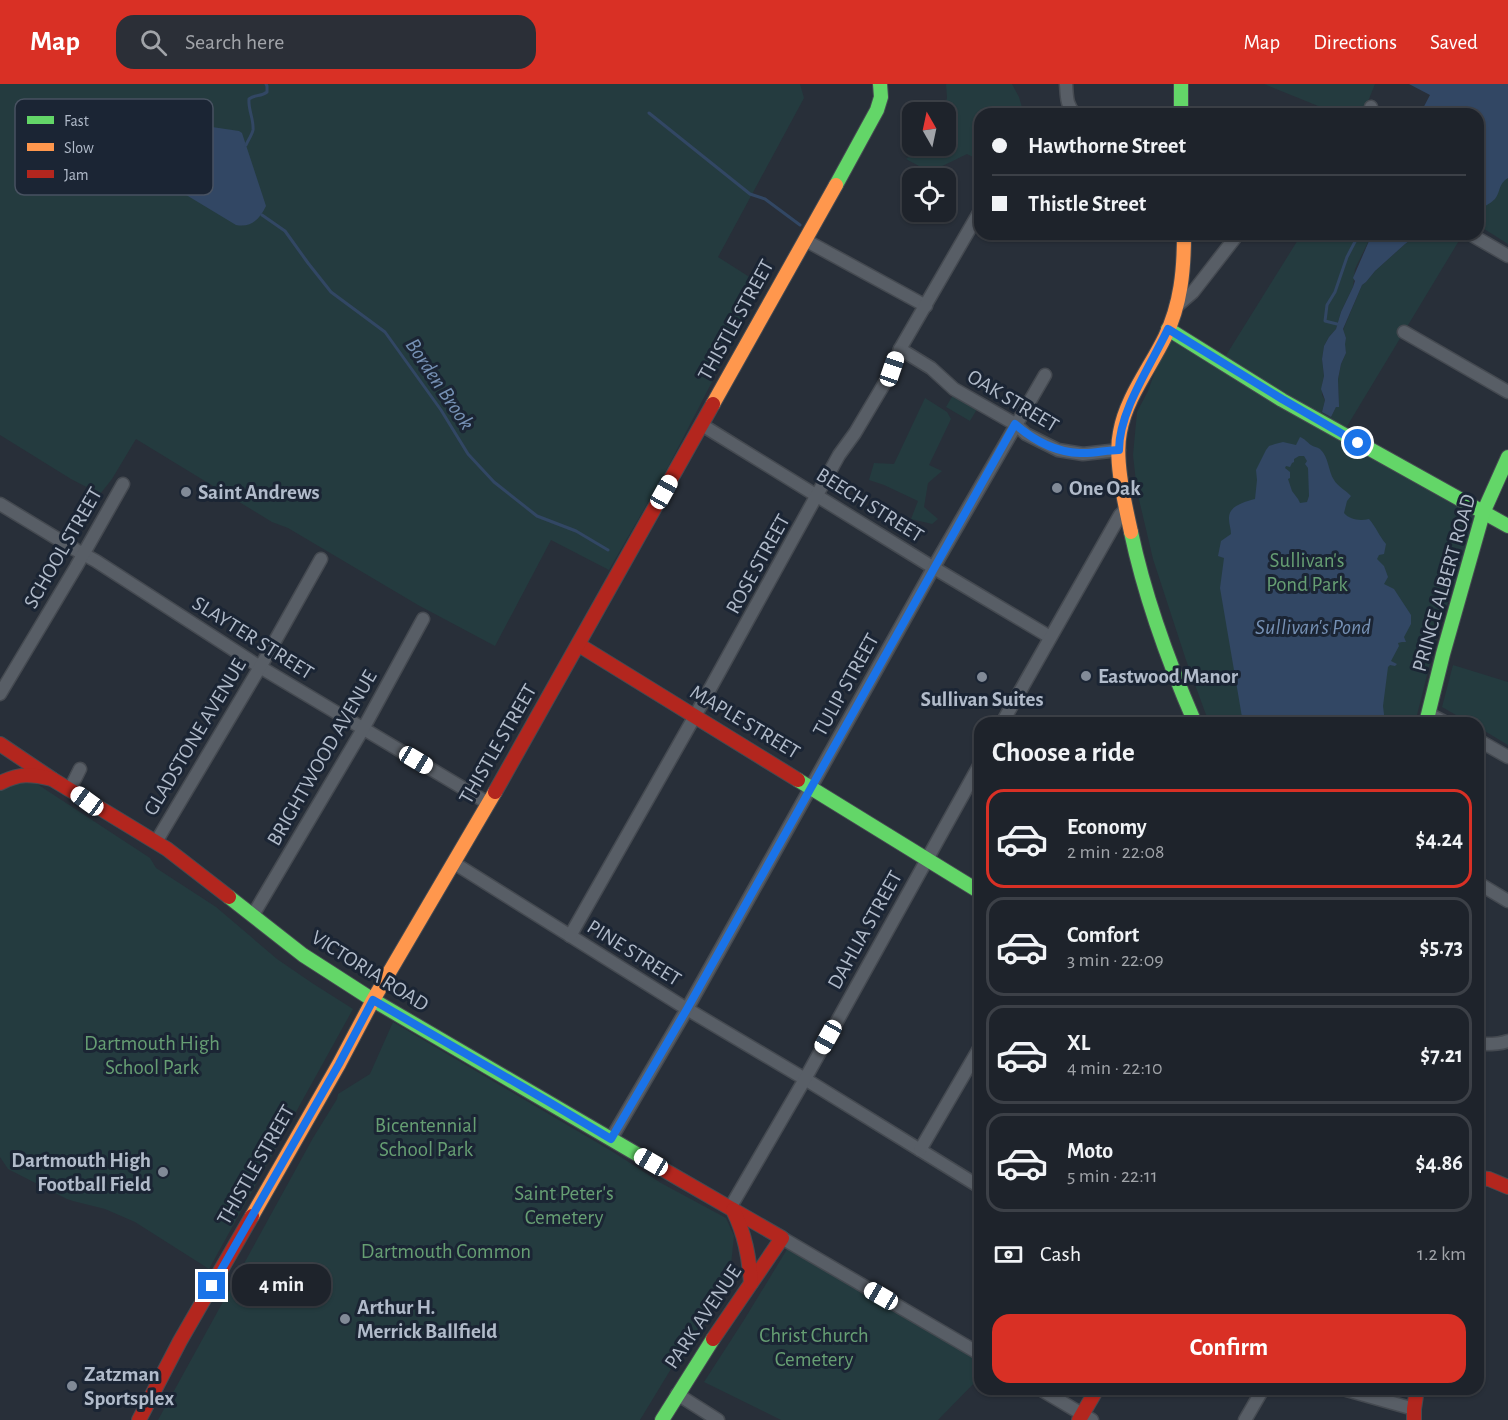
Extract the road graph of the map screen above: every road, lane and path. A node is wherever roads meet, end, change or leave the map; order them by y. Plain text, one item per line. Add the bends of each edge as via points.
1 (880, 84) edge
2 (1066, 84) edge
3 (1181, 84) edge
4 (1070, 108) edge
5 (1181, 108) edge
6 (974, 222) edge
7 (806, 240) junction
8 (1184, 240) edge
9 (1233, 240) edge
10 (1480, 240) edge
11 (1508, 256) edge
12 (1178, 305) junction
13 (926, 306) junction
14 (1168, 329) junction
15 (1404, 332) dead end
16 (900, 349) junction
17 (1045, 375) dead end
18 (1508, 392) edge
19 (1015, 424) junction
20 (702, 425) junction
21 (1119, 450) junction
22 (1508, 457) edge
23 (123, 484) dead end
24 (818, 495) junction
25 (0, 504) edge
26 (1126, 509) junction
27 (1483, 513) junction
28 (1508, 526) edge
29 (84, 553) junction
30 (321, 559) dead end
31 (934, 568) junction
32 (423, 619) dead end
33 (1050, 637) junction
34 (579, 645) junction
35 (260, 667) junction
36 (0, 694) edge
37 (695, 716) junction
38 (1005, 717) edge
39 (1192, 717) edge
40 (1427, 717) edge
41 (363, 729) junction
42 (1484, 743) edge
43 (0, 744) edge
44 (1508, 757) edge
45 (80, 770) dead end
46 (974, 775) edge
47 (52, 779) junction
48 (0, 783) edge
49 (811, 787) junction
50 (70, 789) junction
51 (488, 803) junction
52 (156, 842) junction
53 (927, 858) junction
54 (454, 863) junction
55 (1484, 887) edge
56 (974, 888) edge
57 (1508, 901) edge
58 (253, 915) junction
59 (570, 936) junction
60 (373, 1000) junction
61 (687, 1009) junction
62 (1508, 1041) edge
63 (1484, 1044) edge
64 (974, 1057) edge
65 (805, 1079) junction
66 (611, 1139) junction
67 (920, 1150) junction
68 (1484, 1179) edge
69 (974, 1183) edge
70 (1508, 1186) edge
71 (732, 1209) junction
72 (782, 1238) junction
73 (751, 1283) junction
74 (974, 1350) edge
75 (677, 1394) junction
76 (1049, 1395) edge
77 (1094, 1395) edge
78 (1260, 1395) edge
79 (1358, 1395) edge
80 (1415, 1395) edge
81 (1413, 1416) edge
82 (1084, 1418) edge
83 (139, 1420) edge
84 (662, 1420) edge
85 (718, 1420) edge
86 (1245, 1420) edge

1 - 7 street, THISTLE STREET via 881,102
2 - 4 street
3 - 5 street
6 - 13 street, ROSE STREET
7 - 13 street
7 - 20 street, THISTLE STREET
8 - 12 street
9 - 12 street
10 - 11 street
12 - 14 street
13 - 16 street, ROSE STREET
14 - 21 street via 1121,426
14 - 27 street via 1291,405
15 - 18 street
16 - 19 street, OAK STREET via 931,368 954,389
16 - 24 street, ROSE STREET
17 - 19 street, TULIP STREET
19 - 21 street, OAK STREET via 1058,450 1083,454
19 - 31 street, TULIP STREET
20 - 24 street, BEECH STREET
20 - 34 street, THISTLE STREET
21 - 26 street
22 - 27 street, PRINCE ALBERT ROAD
23 - 29 street, SCHOOL STREET
24 - 31 street, BEECH STREET
24 - 37 street, ROSE STREET
25 - 29 street, SLAYTER STREET
26 - 33 street
26 - 39 street via 1160,640
27 - 28 street
27 - 40 street, PRINCE ALBERT ROAD
29 - 35 street, SLAYTER STREET
29 - 36 street, SCHOOL STREET
30 - 35 street, GLADSTONE AVENUE
31 - 33 street, BEECH STREET
31 - 49 street, TULIP STREET
32 - 41 street, BRIGHTWOOD AVENUE
33 - 38 street
34 - 37 street, MAPLE STREET
34 - 51 street, THISTLE STREET
35 - 41 street, SLAYTER STREET
35 - 52 street, GLADSTONE AVENUE
37 - 49 street, MAPLE STREET
37 - 59 street, ROSE STREET
41 - 51 street, SLAYTER STREET
41 - 58 street, BRIGHTWOOD AVENUE
42 - 44 street
43 - 47 street, VICTORIA ROAD
45 - 50 street
46 - 53 street, DAHLIA STREET
47 - 48 street via 26,773
47 - 50 street, VICTORIA ROAD
49 - 53 street, MAPLE STREET
49 - 61 street, TULIP STREET
50 - 52 street, VICTORIA ROAD
51 - 54 street, THISTLE STREET
52 - 58 street, VICTORIA ROAD
53 - 56 street, MAPLE STREET
53 - 65 street, DAHLIA STREET
54 - 59 street, PINE STREET
54 - 60 street, THISTLE STREET
55 - 57 street
58 - 60 street, VICTORIA ROAD via 303,955
59 - 61 street, PINE STREET
60 - 66 street, VICTORIA ROAD
60 - 83 street, THISTLE STREET
61 - 65 street, PINE STREET
61 - 66 street, TULIP STREET
62 - 63 street
64 - 67 street
65 - 67 street, PINE STREET
65 - 71 street, DAHLIA STREET
66 - 71 street, VICTORIA ROAD
67 - 69 street, PINE STREET
68 - 70 street
71 - 72 street, VICTORIA ROAD
71 - 73 street via 742,1226
72 - 73 street, PARK AVENUE
72 - 74 street, VICTORIA ROAD
73 - 75 street, PARK AVENUE
75 - 84 street, PARK AVENUE
75 - 85 street
76 - 82 street
77 - 82 street
78 - 86 street
79 - 81 street
80 - 81 street

